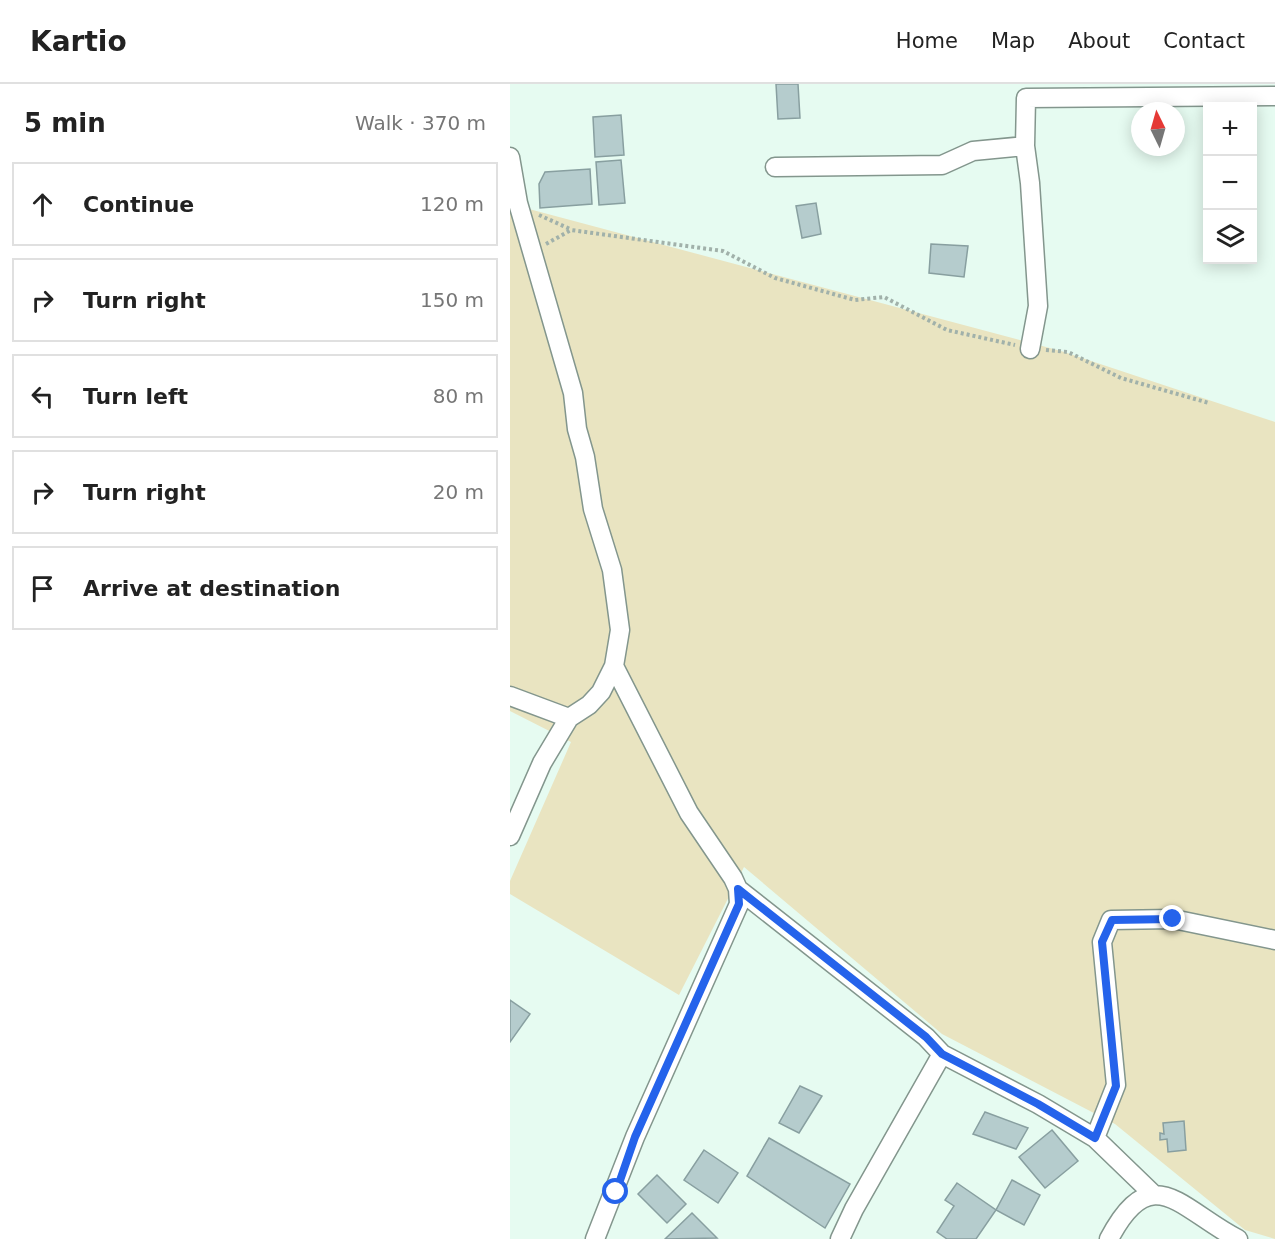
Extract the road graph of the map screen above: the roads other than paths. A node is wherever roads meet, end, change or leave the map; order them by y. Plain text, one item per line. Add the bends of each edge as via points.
1 (1026, 91) edge
2 (1275, 96) edge
3 (1025, 146) junction
4 (510, 157) edge
5 (775, 167) dead end
6 (1030, 349) road end
7 (614, 666) junction
8 (510, 696) edge
9 (569, 718) junction
10 (510, 836) edge
11 (738, 889) junction
12 (1275, 940) edge
13 (942, 1054) junction
14 (1095, 1138) junction
15 (1154, 1196) junction
16 (595, 1239) edge
17 (840, 1239) edge
18 (1108, 1239) edge
19 (1238, 1239) edge

1 - 2 street
1 - 3 street
3 - 5 street via 973,151 942,165
3 - 6 street via 1038,306
4 - 7 street via 518,203 573,393 593,509 612,570 620,630
7 - 9 street via 601,692
7 - 11 street via 689,813
8 - 9 street
9 - 10 street via 542,764
11 - 13 street via 926,1037
11 - 16 street via 739,904 635,1137
12 - 14 street via 1173,919 1112,920 1102,942 1116,1086
13 - 14 street
13 - 17 street
14 - 15 street
15 - 18 street via 1140,1197 1131,1205
15 - 19 street via 1176,1200

